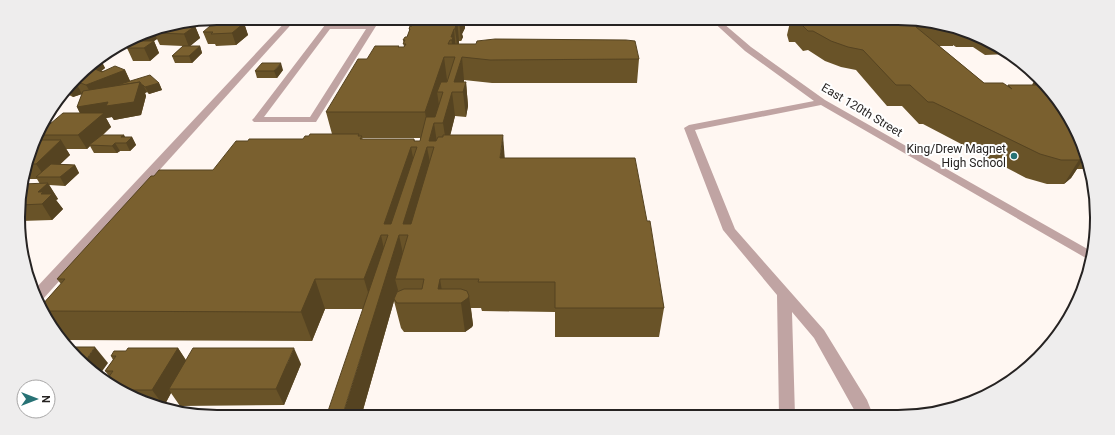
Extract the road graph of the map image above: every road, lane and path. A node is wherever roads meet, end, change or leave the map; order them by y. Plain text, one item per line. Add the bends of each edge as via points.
1 (287, 25) edge
2 (722, 25) edge
3 (371, 27) joint
4 (822, 102) junction
5 (1086, 254) edge
6 (41, 292) edge
7 (784, 293) junction
8 (787, 410) edge
9 (863, 410) edge

1 - 6 street
2 - 4 street, East 120th Street via 754,54
3 - 3 street via 328,27 257,120 312,120
4 - 5 street, East 120th Street
4 - 7 street via 689,128 729,230
7 - 8 street
7 - 9 street via 819,334

